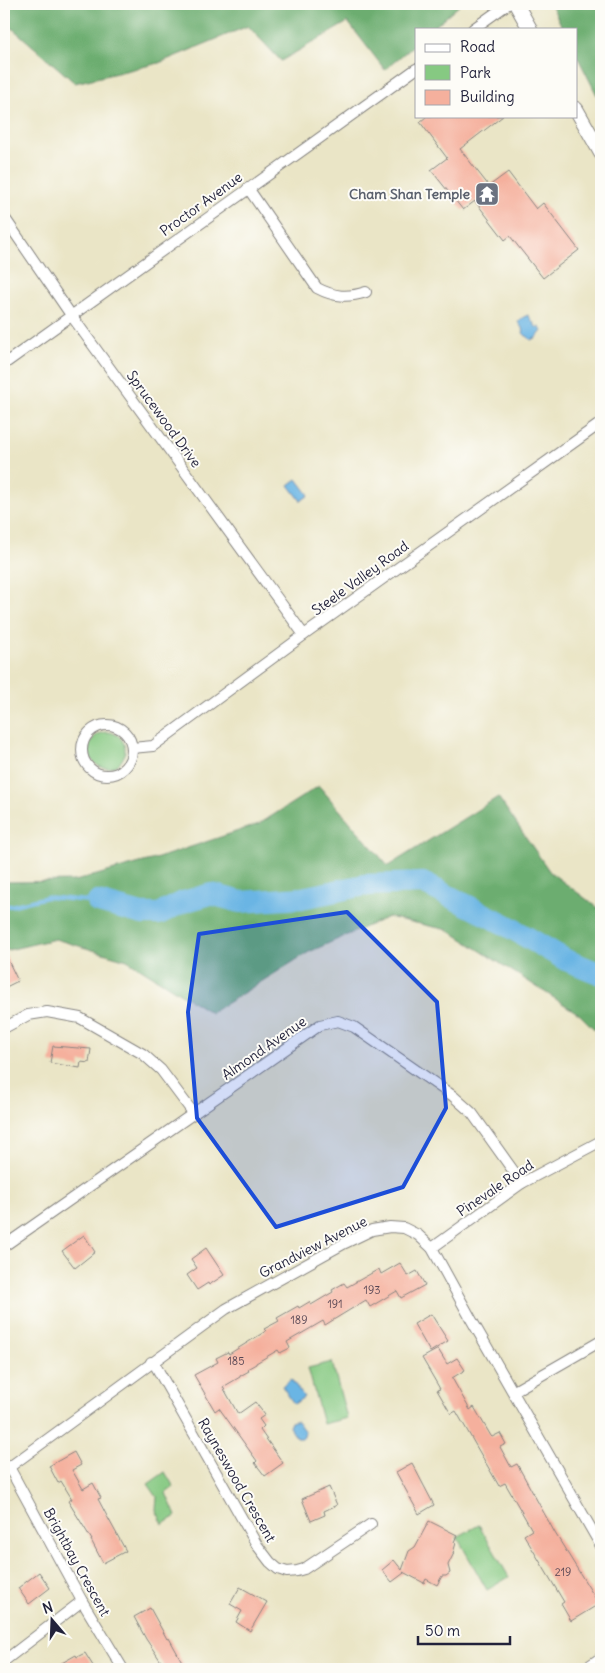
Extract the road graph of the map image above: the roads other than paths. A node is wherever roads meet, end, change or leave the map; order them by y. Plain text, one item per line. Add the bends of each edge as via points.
1 (508, 4) edge
2 (516, 4) edge
3 (474, 28) edge
4 (529, 28) edge
5 (415, 70) edge
6 (578, 113) edge
7 (601, 153) edge
8 (248, 188) junction
9 (4, 217) edge
10 (366, 292) dead end
11 (71, 315) junction
12 (4, 364) edge
13 (601, 423) edge
14 (304, 635) junction
15 (132, 748) junction
16 (4, 1028) edge
17 (194, 1114) junction
18 (601, 1141) edge
19 (522, 1183) junction
20 (4, 1246) edge
21 (432, 1248) junction
22 (601, 1341) edge
23 (151, 1362) junction
24 (514, 1392) junction
25 (6, 1469) edge
26 (371, 1524) dead end
27 (601, 1546) edge
28 (82, 1601) junction
29 (601, 1660) edge
30 (4, 1661) edge
31 (123, 1669) edge
32 (588, 1669) edge

1 - 3 street
2 - 4 main road
5 - 8 street, Proctor Avenue
6 - 7 main road
8 - 10 street via 317,288 341,296
8 - 11 street, Proctor Avenue
9 - 11 street, Sprucewood Drive
11 - 12 street, Proctor Avenue
11 - 14 street, Sprucewood Drive
13 - 14 street, Steele Valley Road
14 - 15 street, Steele Valley Road via 153,746
15 - 15 street via 129,763 122,770 114,775 104,775 87,766 82,747 92,730 111,725 128,735
16 - 17 street via 28,1016 47,1012 80,1018 143,1054 161,1070
17 - 19 street, Almond Avenue via 320,1025 338,1021 354,1027 472,1113
17 - 20 street, Almond Avenue
18 - 19 street, Pinevale Road
19 - 21 street, Pinevale Road
21 - 23 street, Grandview Avenue via 404,1228 390,1226 372,1230 253,1292
21 - 24 street, Grandview Avenue
22 - 24 street
23 - 25 street, Grandview Avenue
23 - 26 street, Rayneswood Crescent via 257,1545 278,1569 287,1572 304,1568
24 - 27 street, Grandview Avenue
25 - 28 street, Brightbay Crescent
28 - 30 street
28 - 31 street, Brightbay Crescent
29 - 32 main road

